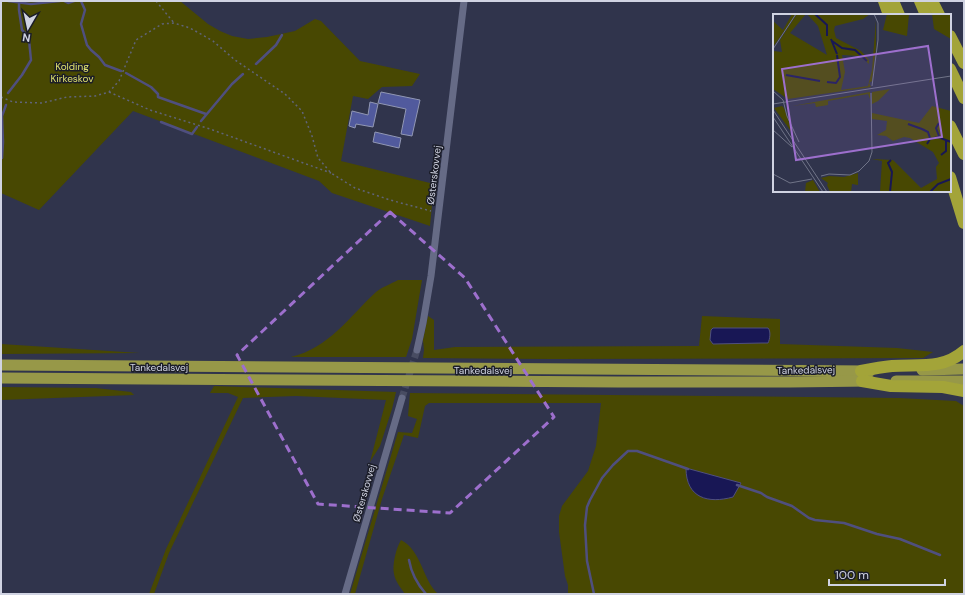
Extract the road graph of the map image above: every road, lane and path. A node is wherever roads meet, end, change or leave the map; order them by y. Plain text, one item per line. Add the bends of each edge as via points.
1 (156, 1) edge
2 (464, 1) edge
3 (884, 1) edge
4 (893, 1) edge
5 (920, 1) edge
6 (932, 1) edge
7 (889, 14) edge
8 (900, 14) edge
9 (926, 14) edge
10 (938, 14) edge
11 (174, 23) junction
12 (951, 38) edge
13 (964, 63) edge
14 (951, 71) edge
15 (109, 92) junction
16 (1, 97) edge
17 (964, 98) edge
18 (951, 128) edge
19 (964, 154) edge
20 (331, 173) junction
21 (951, 180) edge
22 (439, 213) junction
23 (964, 223) edge
24 (417, 350) tunnel mouth
25 (964, 351) edge
26 (1, 365) edge
27 (964, 370) edge
28 (862, 376) junction
29 (1, 378) edge
30 (964, 381) edge
31 (964, 392) edge
32 (402, 398) tunnel mouth
33 (344, 594) edge

1 - 11 path
2 - 22 street, Østerskovvej
3 - 7 highway
4 - 8 highway
5 - 9 highway
6 - 10 highway
11 - 15 path via 162,24 136,40 119,81
11 - 20 path via 190,28 213,41 235,60 285,94 302,111 318,158
12 - 13 highway
14 - 17 highway
15 - 16 path via 95,96 66,97 42,103 13,102
15 - 20 path via 150,110
18 - 19 highway
20 - 22 path via 355,188
21 - 23 highway
22 - 24 street, Østerskovvej
25 - 28 highway via 951,361 940,364 892,366
26 - 28 highway, Tankedalsvej
27 - 28 highway, Tankedalsvej
28 - 29 highway, Tankedalsvej via 797,382
28 - 30 highway, Tankedalsvej
28 - 31 highway via 891,386 943,387
32 - 33 street, Østerskovvej

